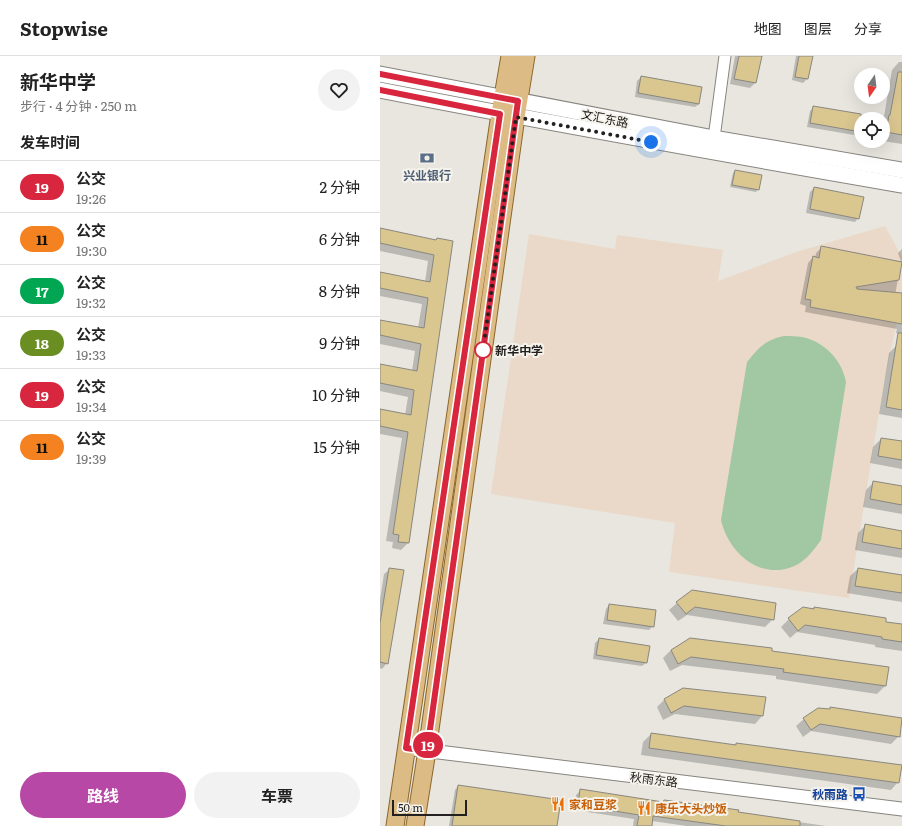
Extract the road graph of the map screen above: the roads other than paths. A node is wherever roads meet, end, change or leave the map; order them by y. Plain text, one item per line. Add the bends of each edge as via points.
1 (510, 56) edge
2 (526, 56) edge
3 (725, 56) edge
4 (380, 74) edge
5 (380, 90) edge
6 (509, 107) junction
7 (714, 138) junction
8 (902, 170) edge
9 (902, 185) edge
10 (406, 748) junction
11 (427, 751) junction
12 (902, 809) edge
13 (395, 826) edge
14 (415, 826) edge

1 - 6 main road
2 - 6 main road
3 - 7 street
4 - 6 main road, 文汇东路
5 - 6 main road, 文汇东路
6 - 7 main road, 文汇东路
6 - 9 main road, 文汇东路 via 711,153
6 - 10 main road
6 - 11 main road
7 - 8 main road, 文汇东路
10 - 11 street, 秋雨东路
10 - 13 main road
11 - 12 street, 秋雨东路
11 - 14 main road

